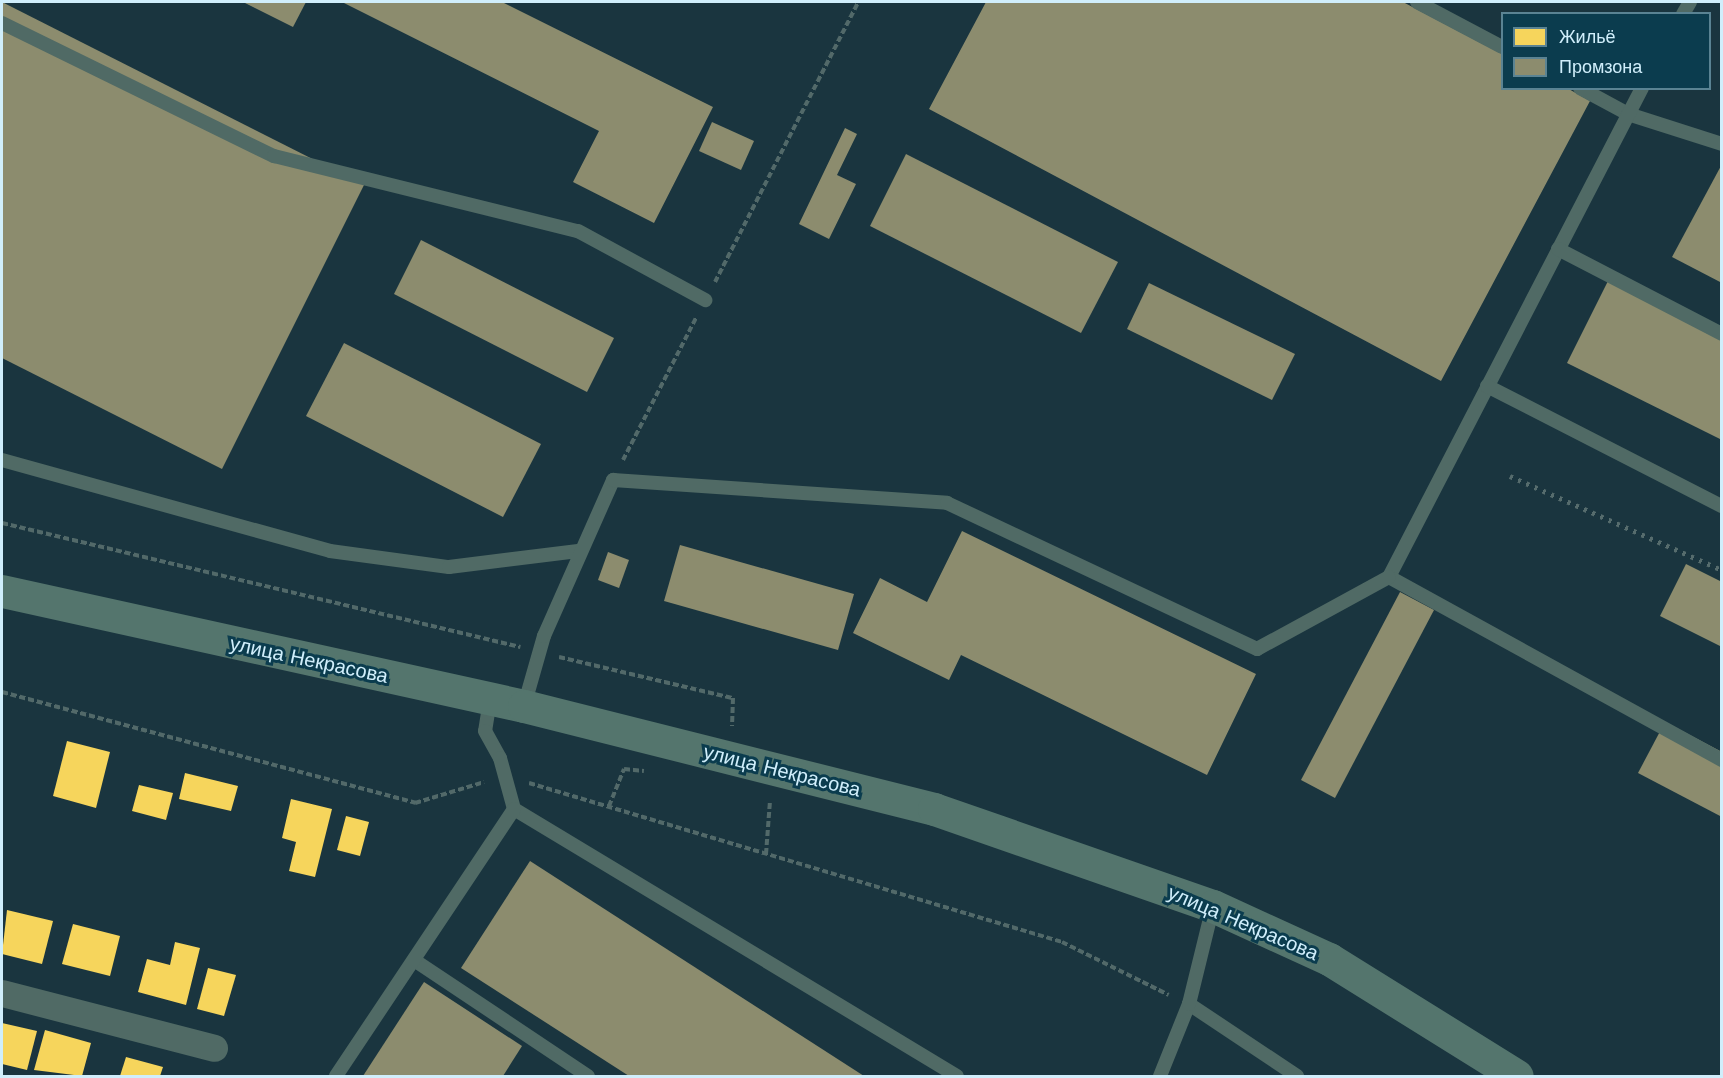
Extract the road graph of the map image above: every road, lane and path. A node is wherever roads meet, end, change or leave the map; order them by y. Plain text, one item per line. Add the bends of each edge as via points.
1 (858, 2) edge
2 (1418, 2) edge
3 (2, 22) edge
4 (1501, 46) edge
5 (1584, 90) edge
6 (1641, 90) edge
7 (1628, 114) junction
8 (1722, 144) edge
9 (1558, 249) junction
10 (705, 300) junction
11 (1722, 334) edge
12 (1487, 386) junction
13 (2, 460) edge
14 (613, 480) junction
15 (1722, 506) edge
16 (2, 523) edge
17 (578, 551) junction
18 (1389, 577) junction
19 (2, 591) edge
20 (538, 652) junction
21 (2, 692) edge
22 (733, 698) dead end
23 (490, 700) junction
24 (524, 706) junction
25 (1722, 760) edge
26 (658, 772) dead end
27 (505, 776) junction
28 (609, 807) junction
29 (514, 809) junction
30 (1213, 906) junction
31 (414, 960) junction
32 (2, 993) edge
33 (1189, 1004) junction
34 (214, 1048) dead end
35 (336, 1077) edge
36 (588, 1077) edge
37 (957, 1077) edge
38 (1160, 1077) edge
39 (1296, 1077) edge
40 (1517, 1077) edge

1 - 10 path
2 - 4 lane
3 - 10 lane via 274,156 578,231
5 - 7 lane
6 - 7 lane
7 - 8 lane
7 - 9 lane
9 - 11 lane
9 - 12 lane
10 - 14 path
12 - 15 lane
12 - 18 lane
13 - 17 lane via 330,552 449,567
14 - 17 lane
14 - 18 lane via 947,503 1257,649
16 - 20 path
17 - 20 lane
18 - 25 lane
19 - 23 main road, улица Некрасова
20 - 22 path
20 - 24 lane
21 - 27 path via 415,803
23 - 24 main road, улица Некрасова
23 - 27 lane via 485,731
24 - 30 main road, улица Некрасова via 934,809
26 - 28 path via 624,769
27 - 28 path
27 - 29 lane
28 - 33 path via 1062,942
29 - 31 lane
29 - 37 lane
30 - 33 lane
30 - 40 main road, улица Некрасова via 1329,959
31 - 35 lane
31 - 36 lane
32 - 34 street
33 - 38 lane
33 - 39 lane

